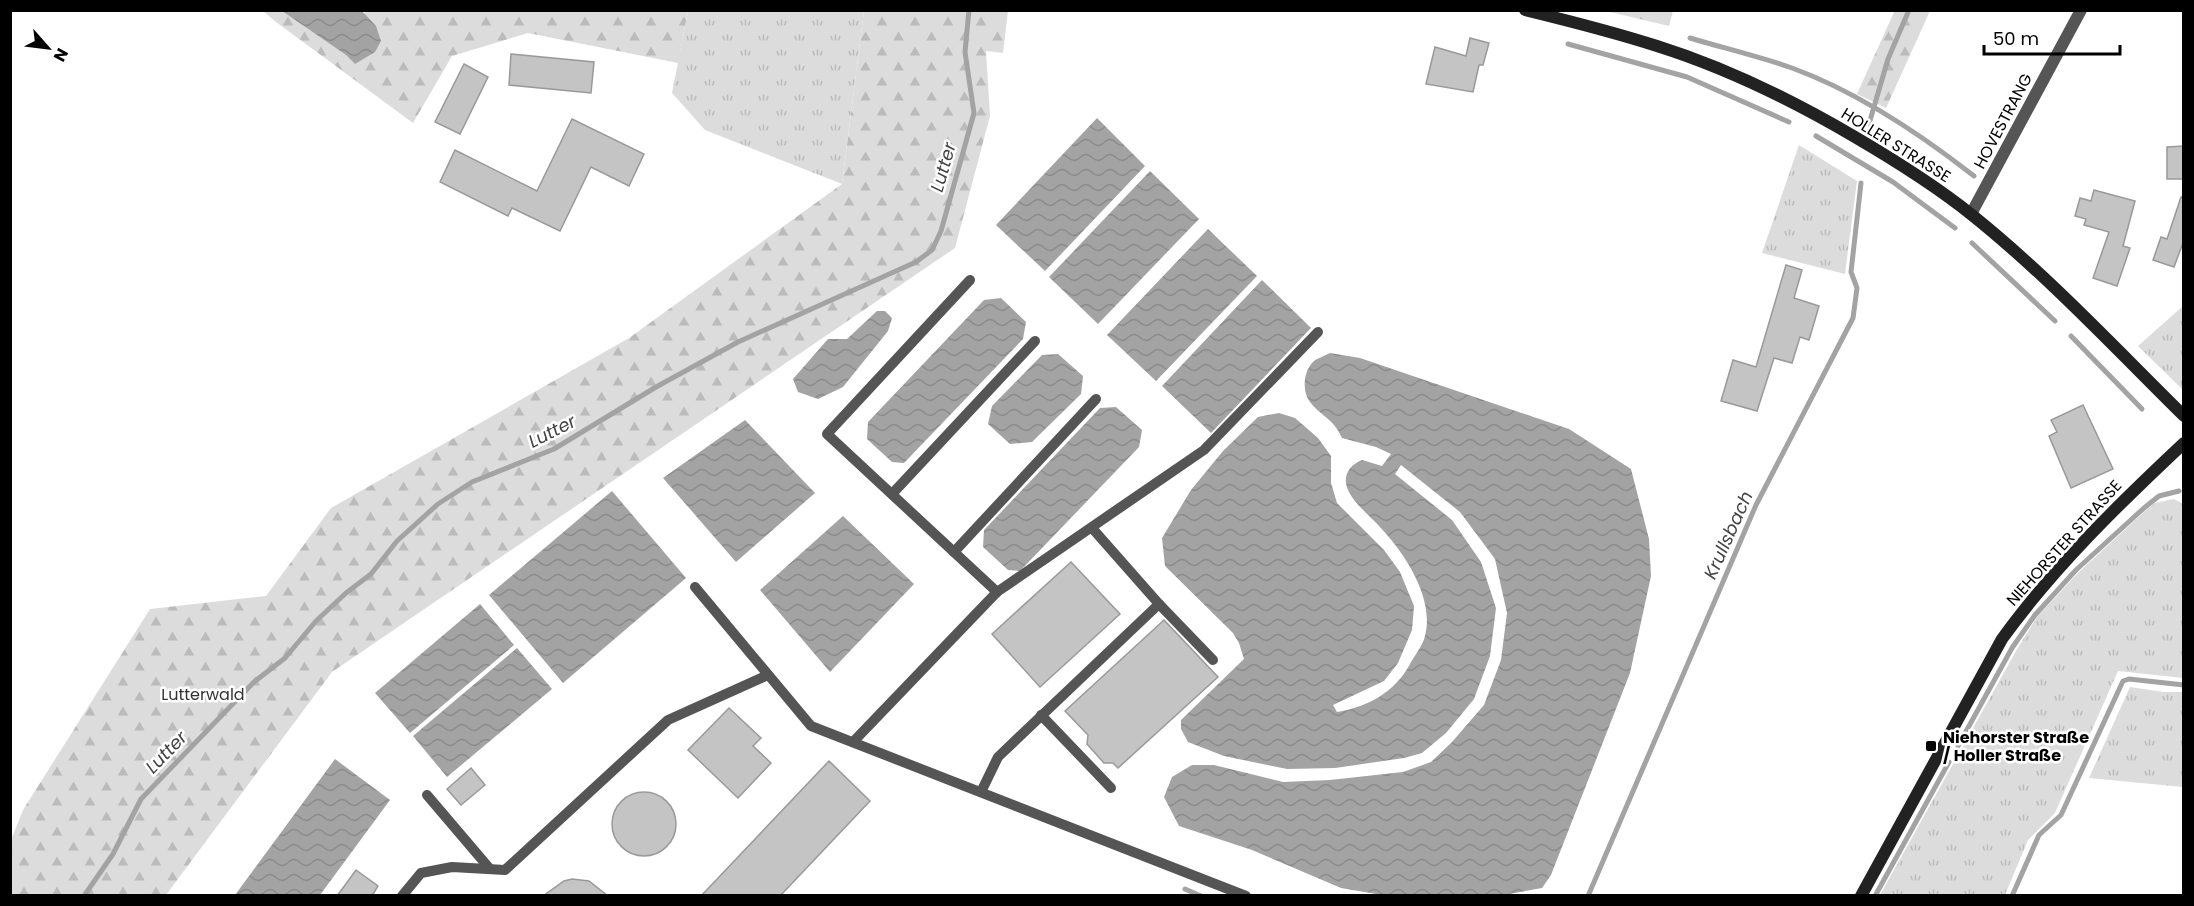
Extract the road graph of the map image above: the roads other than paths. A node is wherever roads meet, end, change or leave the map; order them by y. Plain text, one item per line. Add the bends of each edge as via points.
1 (1525, 10) edge
2 (2081, 10) edge
3 (1971, 214) junction
4 (970, 280) dead end
5 (1318, 332) dead end
6 (1035, 341) dead end
7 (1096, 399) dead end
8 (2184, 416) edge
9 (2184, 443) edge
10 (892, 494) junction
11 (1092, 528) junction
12 (954, 552) junction
13 (694, 587) dead end
14 (997, 592) junction
15 (1159, 604) junction
16 (1213, 660) dead end
17 (768, 675) junction
18 (1041, 716) junction
19 (853, 742) junction
20 (1111, 788) dead end
21 (981, 792) junction
22 (428, 795) dead end
23 (490, 869) junction
24 (402, 896) edge
25 (1246, 896) edge
26 (1861, 896) edge

1 - 3 street, HOLLER STRASSE via 1658,46 1767,89 1884,154
2 - 3 street, HOVESTRANG
3 - 8 street, HOLLER STRASSE via 2023,258
4 - 10 lane via 827,434
5 - 11 lane via 1204,450
6 - 10 lane
7 - 12 lane
9 - 26 street, NIEHORSTER STRASSE via 2151,472 2026,605 1980,677
10 - 12 lane
11 - 14 lane
11 - 15 lane
12 - 14 lane
13 - 17 lane
14 - 19 lane
15 - 16 lane
15 - 18 lane
17 - 19 lane via 811,726
17 - 23 lane via 668,720 505,870
18 - 20 lane
18 - 21 lane via 998,757
19 - 21 lane
21 - 25 lane
22 - 23 lane
23 - 24 lane via 452,867 421,873

